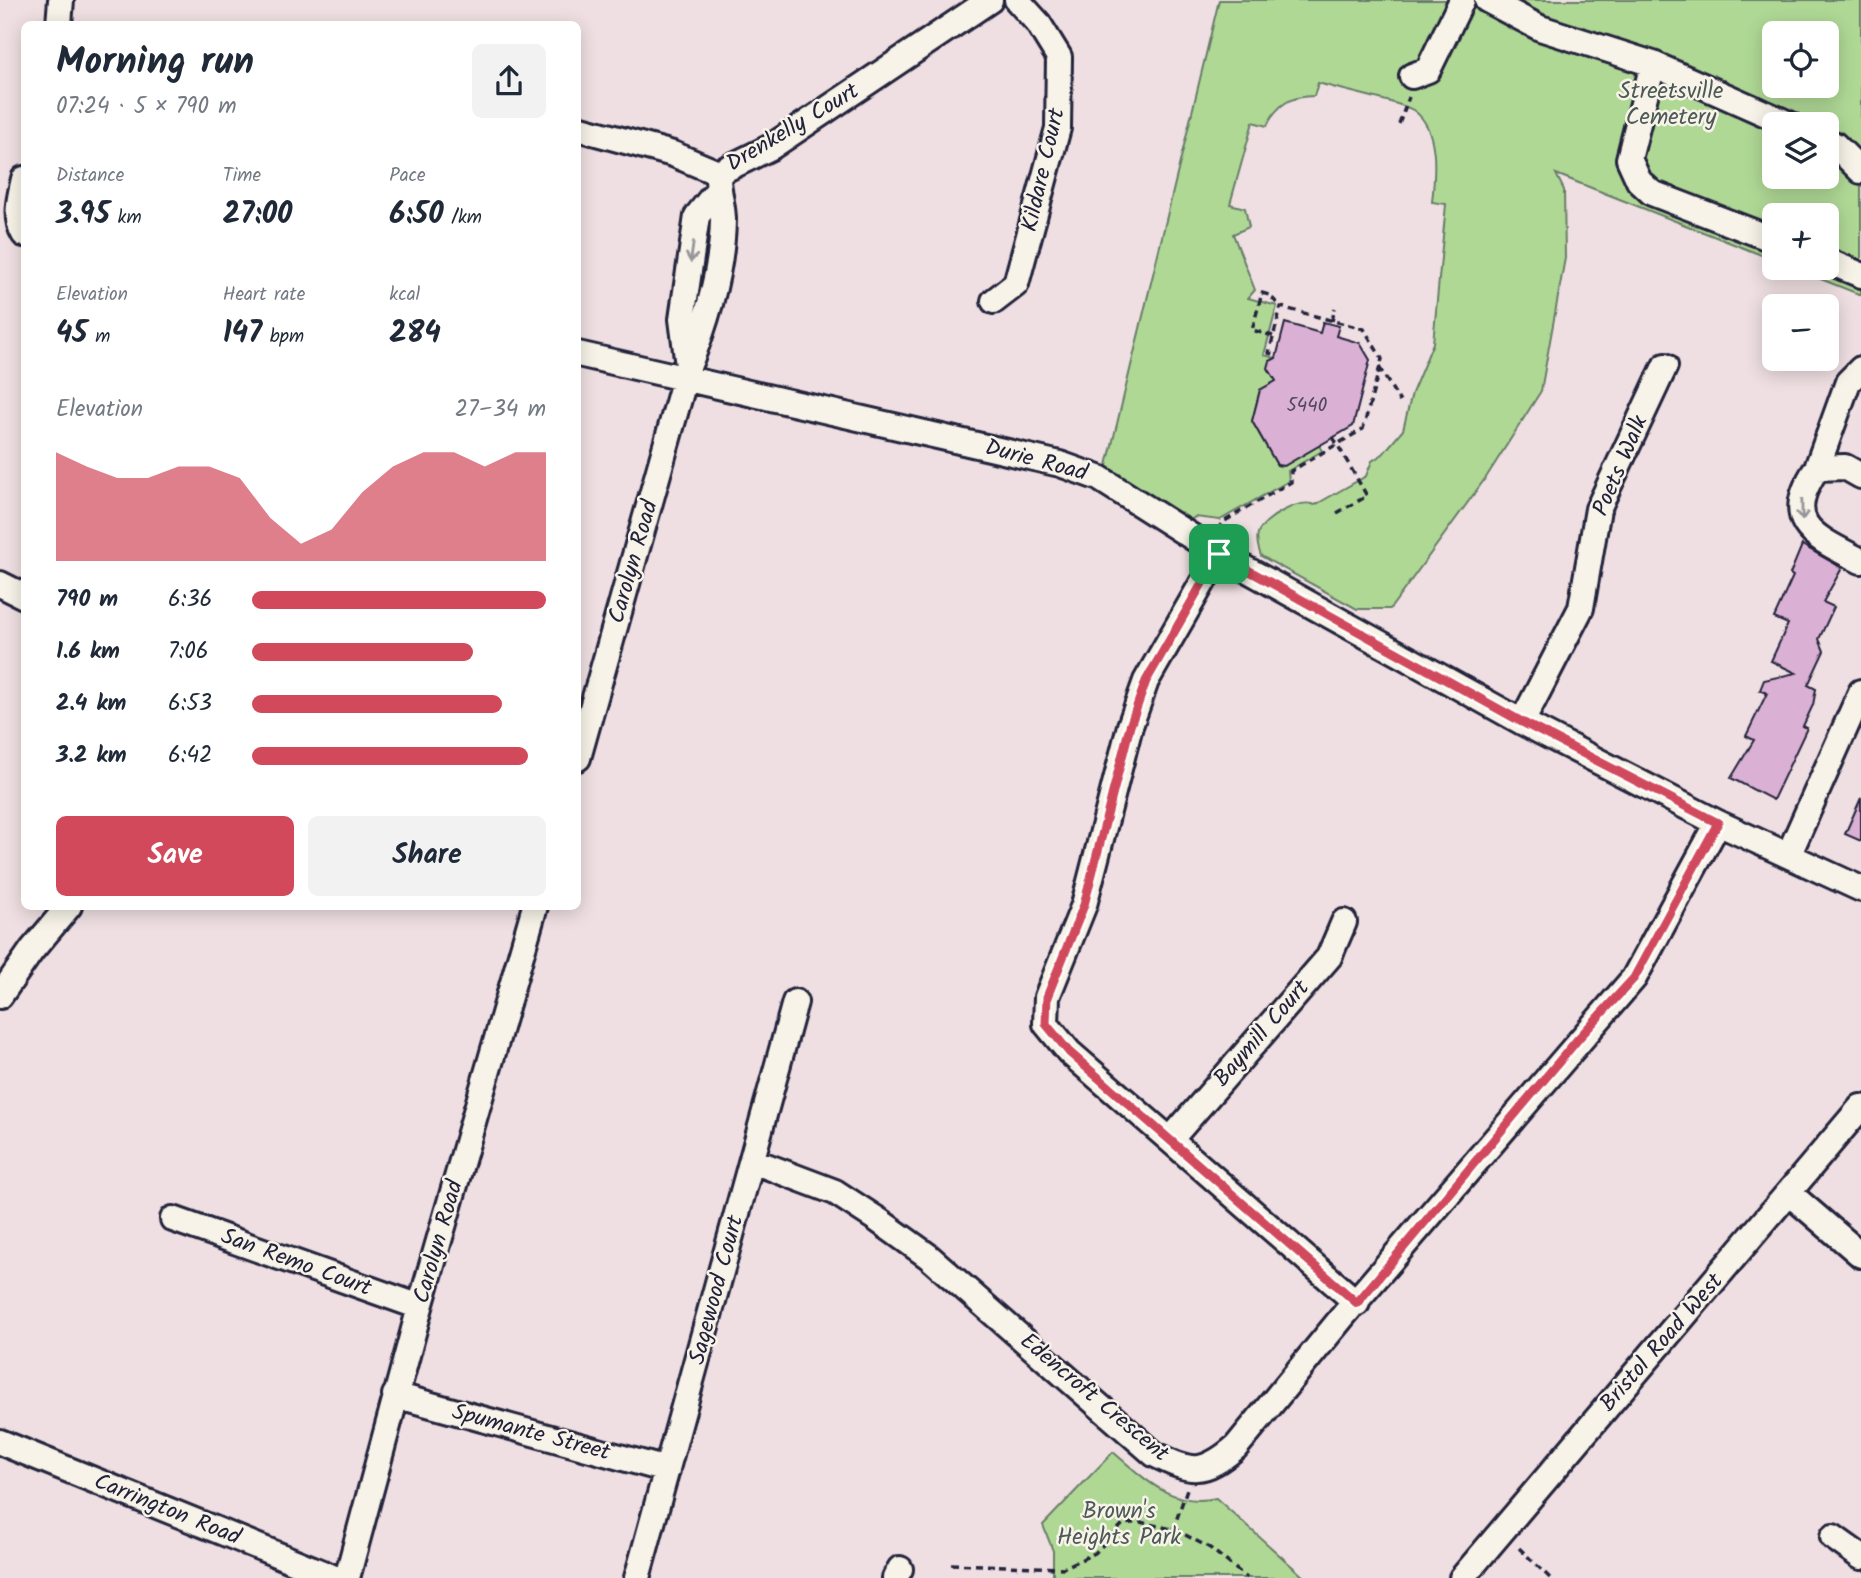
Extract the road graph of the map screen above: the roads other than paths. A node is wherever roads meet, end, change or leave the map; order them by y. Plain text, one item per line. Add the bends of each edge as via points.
1 (61, 0) edge
2 (990, 0) edge
3 (1017, 0) edge
4 (1462, 0) edge
5 (1487, 0) edge
6 (59, 21) edge
7 (1653, 64) junction
8 (1411, 86) road end
9 (1762, 112) edge
10 (581, 129) edge
11 (1839, 149) edge
12 (1861, 171) edge
13 (718, 182) junction
14 (21, 196) edge
15 (21, 229) edge
16 (1762, 235) edge
17 (1839, 266) edge
18 (1861, 275) edge
19 (994, 301) dead end
20 (581, 354) edge
21 (1665, 366) dead end
22 (1861, 369) edge
23 (687, 372) junction
24 (1817, 468) junction
25 (1861, 476) edge
26 (1213, 550) junction
27 (1861, 561) edge
28 (0, 584) edge
29 (21, 594) edge
30 (1861, 692) edge
31 (1522, 722) junction
32 (581, 747) edge
33 (1718, 823) junction
34 (1789, 854) junction
35 (1861, 890) edge
36 (66, 910) edge
37 (534, 910) edge
38 (1344, 922) dead end
39 (0, 996) edge
40 (795, 1002) dead end
41 (1861, 1107) edge
42 (1170, 1140) junction
43 (752, 1161) junction
44 (1790, 1194) junction
45 (173, 1219) dead end
46 (1861, 1255) edge
47 (1357, 1303) junction
48 (420, 1307) junction
49 (395, 1395) junction
50 (0, 1442) edge
51 (667, 1471) junction
52 (1833, 1537) dead end
53 (1861, 1557) edge
54 (335, 1578) edge
55 (347, 1578) edge
56 (637, 1578) edge
57 (1462, 1578) edge

1 - 6 street
2 - 13 street, Drenkelly Court
3 - 19 street, Kildare Court via 1038,23 1059,58 1058,128 1016,284
4 - 8 street via 1428,70
5 - 7 street via 1540,28
7 - 9 street
7 - 16 street via 1629,159 1639,181 1651,192
10 - 13 street, Drenkelly Court via 673,153
11 - 12 street
13 - 23 street, Carolyn Road via 723,219 708,318
14 - 15 street
17 - 18 street
20 - 23 street, Durie Road
21 - 31 street, Poets Walk via 1598,509 1581,608
22 - 24 street via 1848,382
23 - 26 street, Durie Road via 1060,464 1099,478
23 - 32 street, Carolyn Road
24 - 25 street via 1844,467
24 -> 27 street via 1800,504 1801,520 1814,536
26 - 31 street, Durie Road
26 - 42 street via 1146,681 1084,905 1047,997 1046,1024 1069,1052
28 - 29 street
30 - 34 street
31 - 33 street, Durie Road
33 - 34 street, Durie Road
33 - 47 street, Edencroft Crescent via 1634,978
34 - 35 street, Durie Road
36 - 39 street
37 - 48 street, Carolyn Road
38 - 42 street, Baymill Court via 1329,957
40 - 43 street, Sagewood Court
41 - 44 street, Bristol Road West
42 - 47 street
43 - 47 street, Edencroft Crescent via 835,1192 878,1220 928,1256 1154,1454 1193,1470 1215,1464 1236,1447
43 - 51 street, Sagewood Court
44 - 46 street
44 - 57 street, Bristol Road West
45 - 48 street, San Remo Court
48 - 49 street, Carolyn Road
49 - 51 street, Spumante Street
49 - 55 street, Carolyn Road
50 - 54 street, Carrington Road
51 - 56 street, Sagewood Court
52 - 53 street

